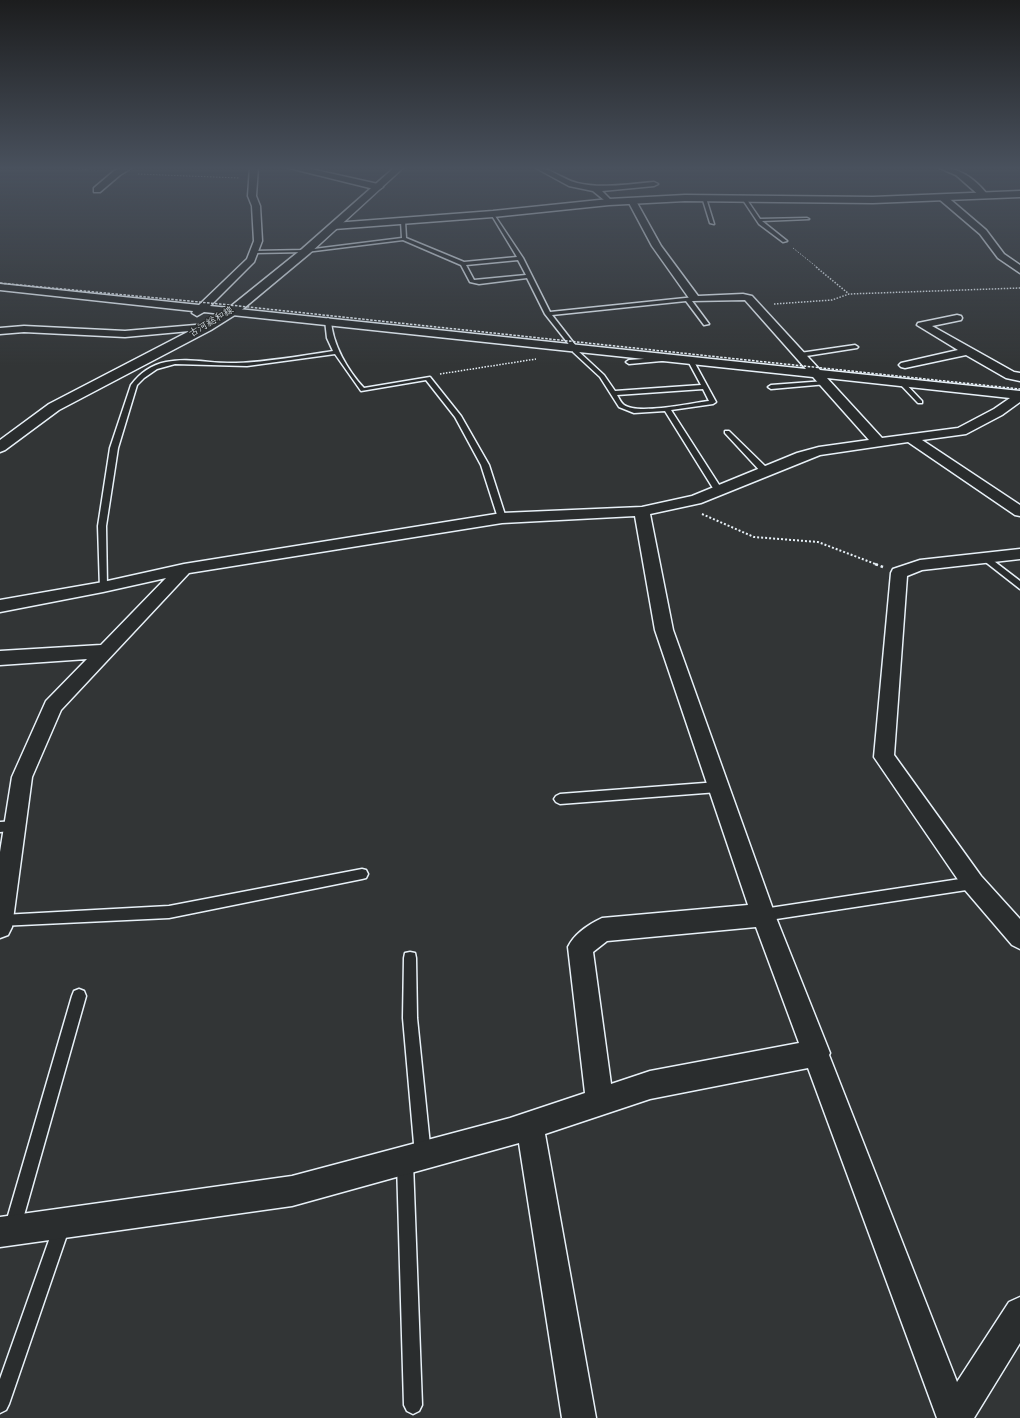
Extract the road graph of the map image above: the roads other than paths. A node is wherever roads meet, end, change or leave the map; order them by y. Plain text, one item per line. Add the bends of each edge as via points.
1 (258, 233) edge
2 (326, 233) edge
3 (404, 233) edge
4 (505, 233) edge
5 (650, 233) edge
6 (776, 233) edge
7 (984, 233) edge
8 (404, 239) junction
9 (785, 241) road end
10 (306, 251) junction
11 (254, 252) junction
12 (521, 258) junction
13 (463, 264) junction
14 (1020, 270) edge
15 (530, 276) junction
16 (0, 287) edge
17 (691, 299) junction
18 (202, 307) junction
19 (234, 310) junction
20 (548, 314) junction
21 (957, 318) dead end
22 (328, 320) junction
23 (706, 324) dead end
24 (185, 328) junction
25 (207, 328) junction
26 (0, 330) edge
27 (856, 347) dead end
28 (574, 348) junction
29 (968, 351) junction
30 (337, 352) junction
31 (800, 355) junction
32 (688, 359) junction
33 (629, 362) dead end
34 (905, 365) dead end
35 (816, 372) junction
36 (1020, 377) edge
37 (901, 382) junction
38 (825, 383) junction
39 (705, 387) junction
40 (771, 387) dead end
41 (612, 393) junction
42 (1020, 396) edge
43 (920, 402) dead end
44 (667, 409) junction
45 (727, 432) dead end
46 (910, 438) junction
47 (879, 443) junction
48 (0, 446) edge
49 (765, 472) junction
50 (719, 491) junction
51 (642, 511) junction
52 (1020, 512) edge
53 (502, 518) junction
54 (1020, 554) edge
55 (986, 558) junction
56 (184, 569) junction
57 (1020, 586) edge
58 (103, 587) junction
59 (0, 606) edge
60 (106, 651) junction
61 (0, 658) edge
62 (718, 787) junction
63 (560, 799) dead end
64 (8, 826) edge
65 (362, 874) dead end
66 (973, 883) junction
67 (763, 915) junction
68 (1, 923) edge
69 (1020, 937) edge
70 (410, 958) dead end
71 (79, 996) dead end
72 (817, 1053) junction
73 (600, 1102) junction
74 (530, 1126) junction
75 (414, 1158) junction
76 (63, 1223) junction
77 (6, 1231) edge
78 (1020, 1313) edge
79 (0, 1404) edge
80 (413, 1405) dead end
81 (579, 1418) edge
82 (954, 1418) edge

1 - 11 street
2 - 10 street, 古河総和線
3 - 8 lane
4 - 12 lane
5 - 17 street
6 - 9 lane
7 - 14 street via 1002,256
8 - 10 lane
8 - 13 lane
10 - 11 lane
10 - 19 street, 古河総和線
11 - 18 street via 251,260
12 - 13 lane
12 - 15 lane
13 - 15 lane via 472,281
15 - 20 lane
16 - 18 street
17 - 20 lane
17 - 23 lane
17 - 31 street via 743,296 748,298
18 - 19 street
18 - 24 street
19 - 22 street
19 - 25 street, 古河総和線
20 - 28 lane
21 - 29 street via 922,325
22 - 28 street
22 - 30 lane via 328,332
24 - 25 street
24 - 26 street via 125,334
25 - 48 street, 古河総和線 via 54,407
27 - 31 lane
28 - 32 street
28 - 41 lane via 602,376
29 - 34 street
29 - 36 street via 1010,375
30 - 53 lane via 363,390 428,378 458,416 485,466
30 - 58 lane via 267,363 233,365 189,362 158,365 141,376 134,385 114,448 102,526
31 - 35 street
32 - 33 lane
32 - 35 street
32 - 39 lane
35 - 37 street
35 - 38 street
37 - 42 street
37 - 43 lane
38 - 40 lane
38 - 47 street
39 - 41 lane
39 - 44 lane via 713,402
41 - 44 lane via 621,406 634,411
42 - 46 street via 998,412 961,431
44 - 50 lane
45 - 49 lane
46 - 47 street
46 - 52 street
47 - 49 street via 819,451
49 - 50 street
50 - 51 street via 689,502
51 - 53 street
51 - 62 street via 664,630
53 - 56 street
54 - 55 street
55 - 57 lane
55 - 66 street via 920,565 899,573 884,757
56 - 58 street
56 - 60 street
58 - 59 street
60 - 61 street
60 - 64 street via 53,706 22,777
62 - 63 lane
62 - 67 street
64 - 68 street
65 - 68 lane via 168,912
66 - 67 lane
66 - 69 street
67 - 72 street
67 - 73 street via 602,930 580,947
70 - 75 lane
71 - 77 lane
72 - 73 street via 650,1085
72 - 82 street
73 - 74 street
74 - 75 street
74 - 81 street
75 - 76 street via 292,1190
75 - 80 lane
76 - 77 street
76 - 79 lane
78 - 82 street

